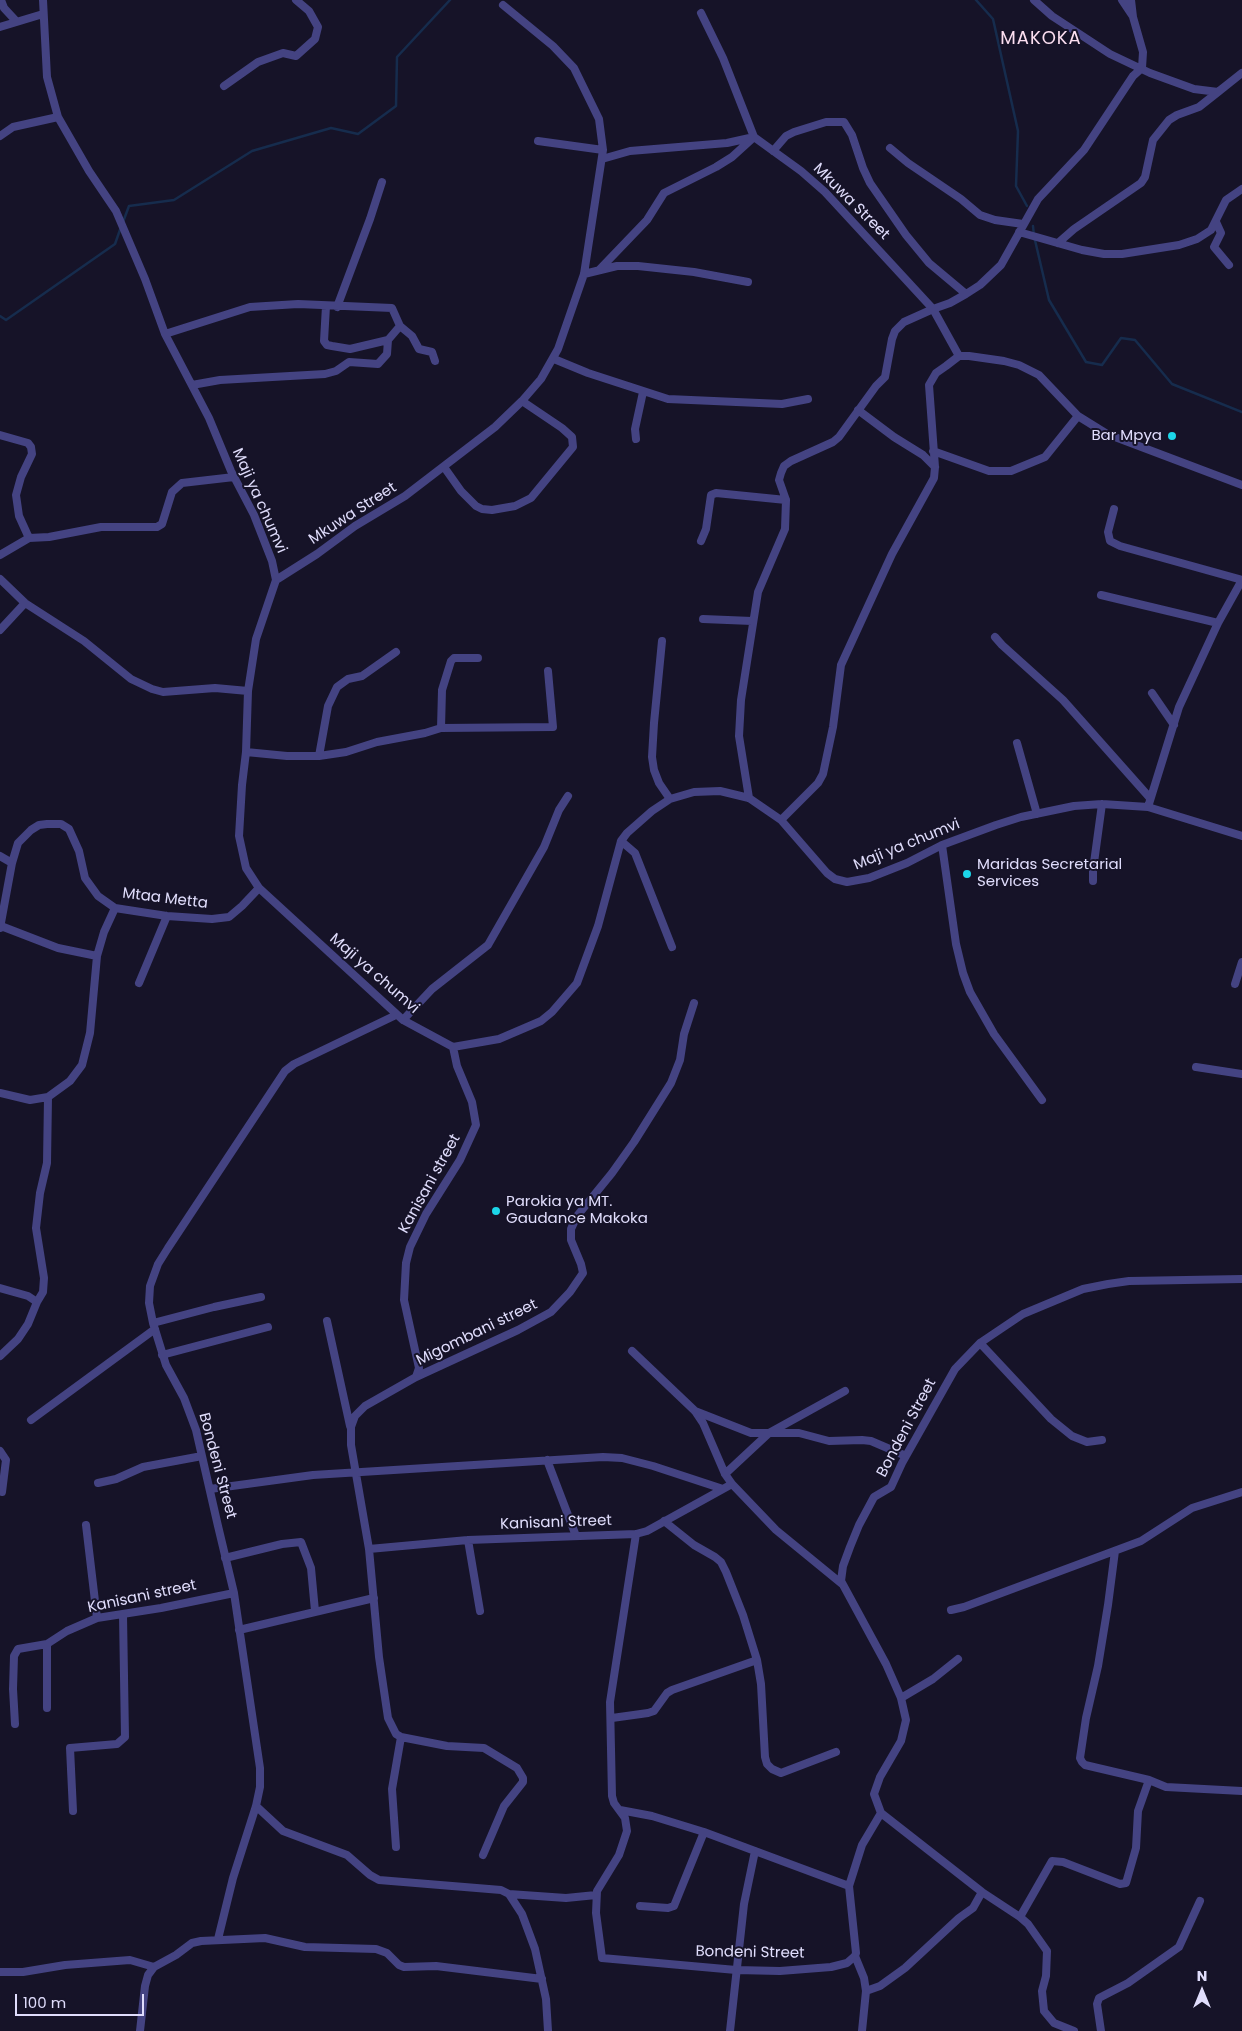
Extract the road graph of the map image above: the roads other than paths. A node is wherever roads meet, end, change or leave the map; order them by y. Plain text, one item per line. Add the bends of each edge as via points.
1 (1, 0) edge
2 (43, 0) edge
3 (296, 0) edge
4 (1034, 0) edge
5 (1122, 0) edge
6 (1131, 0) edge
7 (503, 5) dead end
8 (701, 13) dead end
9 (43, 14) junction
10 (1133, 17) junction
11 (16, 21) junction
12 (0, 27) edge
13 (1142, 68) junction
14 (1242, 73) edge
15 (224, 86) dead end
16 (1218, 92) junction
17 (58, 117) junction
18 (0, 136) edge
19 (754, 137) junction
20 (538, 141) dead end
21 (890, 148) dead end
22 (773, 150) junction
23 (602, 154) junction
24 (382, 182) dead end
25 (1240, 190) edge
26 (1242, 200) edge
27 (1216, 222) junction
28 (1023, 224) junction
29 (1019, 232) junction
30 (1058, 243) junction
31 (1229, 265) dead end
32 (600, 269) junction
33 (584, 274) junction
34 (748, 282) dead end
35 (966, 294) junction
36 (326, 306) junction
37 (337, 307) junction
38 (933, 309) junction
39 (400, 326) junction
40 (165, 334) junction
41 (388, 340) junction
42 (959, 356) junction
43 (554, 359) junction
44 (435, 361) dead end
45 (192, 385) junction
46 (643, 392) junction
47 (808, 399) dead end
48 (522, 401) junction
49 (858, 410) junction
50 (1078, 416) junction
51 (0, 435) edge
52 (636, 439) dead end
53 (933, 451) junction
54 (444, 467) junction
55 (936, 467) junction
56 (234, 477) junction
57 (1242, 484) edge
58 (786, 500) junction
59 (1114, 509) dead end
60 (29, 538) junction
61 (701, 541) dead end
62 (0, 555) edge
63 (0, 579) edge
64 (276, 580) junction
65 (1242, 580) edge
66 (1101, 595) dead end
67 (25, 602) junction
68 (703, 619) dead end
69 (752, 622) junction
70 (1218, 623) junction
71 (0, 630) edge
72 (995, 637) dead end
73 (662, 641) dead end
74 (396, 652) dead end
75 (478, 658) dead end
76 (548, 671) dead end
77 (248, 691) junction
78 (1152, 693) dead end
79 (1174, 725) junction
80 (441, 728) junction
81 (1017, 743) dead end
82 (246, 752) junction
83 (319, 756) junction
84 (568, 796) dead end
85 (749, 798) junction
86 (1150, 798) junction
87 (670, 800) junction
88 (1102, 804) junction
89 (1148, 807) junction
90 (1037, 814) junction
91 (781, 820) junction
92 (1242, 836) edge
93 (622, 841) junction
94 (942, 845) junction
95 (0, 856) edge
96 (12, 864) junction
97 (1093, 881) dead end
98 (259, 888) junction
99 (116, 908) junction
100 (167, 916) junction
101 (1, 927) edge
102 (672, 947) dead end
103 (97, 956) junction
104 (1242, 962) edge
105 (139, 983) dead end
106 (1235, 984) dead end
107 (694, 1003) dead end
108 (396, 1015) junction
109 (403, 1020) junction
110 (453, 1047) junction
111 (1196, 1067) dead end
112 (1242, 1074) edge
113 (0, 1093) edge
114 (48, 1097) junction
115 (1042, 1100) dead end
116 (1242, 1279) edge
117 (0, 1288) edge
118 (261, 1297) dead end
119 (37, 1302) junction
120 (327, 1321) dead end
121 (154, 1326) junction
122 (268, 1327) dead end
123 (980, 1343) junction
124 (632, 1351) dead end
125 (162, 1355) junction
126 (0, 1356) edge
127 (416, 1377) junction
128 (845, 1391) dead end
129 (694, 1411) junction
130 (31, 1420) dead end
131 (351, 1428) junction
132 (769, 1434) junction
133 (1102, 1440) dead end
134 (0, 1451) edge
135 (202, 1456) junction
136 (906, 1456) junction
137 (547, 1460) junction
138 (356, 1473) junction
139 (725, 1474) junction
140 (98, 1483) dead end
141 (732, 1484) junction
142 (210, 1489) junction
143 (723, 1489) junction
144 (2, 1492) dead end
145 (1242, 1492) edge
146 (664, 1521) junction
147 (86, 1525) dead end
148 (636, 1534) junction
149 (576, 1536) junction
150 (468, 1540) junction
151 (369, 1549) junction
152 (1115, 1551) junction
153 (225, 1558) junction
154 (842, 1584) junction
155 (234, 1593) junction
156 (374, 1598) junction
157 (950, 1610) dead end
158 (315, 1611) junction
159 (480, 1611) dead end
160 (123, 1615) junction
161 (97, 1618) junction
162 (240, 1630) junction
163 (48, 1644) junction
164 (958, 1659) dead end
165 (757, 1660) junction
166 (901, 1698) junction
167 (47, 1708) dead end
168 (612, 1718) junction
169 (15, 1724) dead end
170 (401, 1737) junction
171 (836, 1752) dead end
172 (1148, 1780) junction
173 (1242, 1791) edge
174 (256, 1806) junction
175 (620, 1810) junction
176 (73, 1811) dead end
177 (881, 1813) junction
178 (704, 1832) junction
179 (396, 1847) dead end
180 (755, 1851) junction
181 (483, 1855) dead end
182 (849, 1886) junction
183 (982, 1892) junction
184 (509, 1894) junction
185 (596, 1895) junction
186 (1200, 1901) dead end
187 (640, 1906) dead end
188 (1020, 1916) junction
189 (218, 1939) junction
190 (855, 1956) junction
191 (154, 1967) junction
192 (736, 1970) junction
193 (0, 1972) edge
194 (542, 1979) junction
195 (866, 1991) junction
196 (140, 2031) edge
197 (548, 2031) edge
198 (730, 2031) edge
199 (862, 2031) edge
200 (1074, 2031) edge
201 (1100, 2031) edge

1 - 11 street
2 - 9 street, Maji ya chumvi
3 - 15 street via 309,11 318,27 315,39 296,56 283,53 258,62
4 - 13 street via 1052,16 1110,54
5 - 10 street
6 - 10 street
7 - 23 street, Mkuwa Street via 553,46 574,68 599,119
8 - 19 street via 723,58
9 - 11 street
9 - 17 street, Maji ya chumvi via 47,76
10 - 13 street via 1143,52
11 - 12 street
13 - 16 street via 1194,89
13 - 28 street via 1133,76 1084,150 1047,188
14 - 16 street
16 - 30 street via 1199,107 1169,120 1153,140 1141,183
17 - 18 street via 13,127
17 - 40 street, Maji ya chumvi via 116,211
19 - 22 street, Mkuwa Street
19 - 23 street via 727,143
19 - 32 street via 716,167 664,193 648,220
20 - 23 street
21 - 28 street via 976,213
22 - 35 street via 794,132 826,122 844,122 870,183 906,235 929,263
22 - 38 street, Mkuwa Street via 825,192
23 - 33 street, Mkuwa Street
24 - 37 street
25 - 26 street
25 - 27 street via 1226,200
27 - 30 street via 1211,230 1188,243 1122,254
27 - 31 street via 1221,233 1214,247
28 - 29 street
29 - 30 street
29 - 35 street via 1002,265
32 - 33 street
32 - 34 street via 649,267
33 - 43 street, Mkuwa Street
35 - 38 street
36 - 37 street
36 - 40 street via 250,307
36 - 41 street via 324,341 327,345 350,349
37 - 39 street via 392,308
38 - 42 street, Mkuwa Street
38 - 49 street via 904,322 895,330 885,377
39 - 41 street
39 - 44 street via 412,336 419,349 432,352
40 - 45 street, Maji ya chumvi
41 - 45 street via 387,354 378,364 349,362 325,374 220,380
42 - 50 street via 1004,361 1039,375
42 - 53 street via 936,373 929,385
43 - 46 street
43 - 48 street, Mkuwa Street
45 - 56 street, Maji ya chumvi
46 - 47 street via 668,399 756,404
46 - 52 street
48 - 54 street, Mkuwa Street
48 - 54 street via 572,437 573,447 531,498 515,506 482,510 461,491
49 - 55 street
49 - 58 street via 833,442 784,466 780,480
50 - 53 street via 1045,457 1011,471 989,471
50 - 57 street via 1107,434
51 - 60 street via 28,443 31,448 32,454 16,495 19,516
53 - 55 street
54 - 64 street, Mkuwa Street
55 - 91 street via 931,486 892,554 841,665 823,774
56 - 60 street via 182,483 172,492 162,524 157,527 101,527
56 - 64 street, Maji ya chumvi via 266,544
58 - 61 street via 711,495
58 - 69 street via 785,529 758,592
59 - 65 street via 1108,532 1110,541
60 - 62 street
63 - 67 street
64 - 77 street, Maji ya chumvi via 256,639
65 - 70 street
66 - 70 street
67 - 71 street
67 - 77 street via 84,641 131,679 152,689 163,692 215,688
68 - 69 street
69 - 85 street via 740,736
70 - 79 street via 1179,706
72 - 86 street via 1070,707
73 - 87 street via 652,757 659,783
74 - 83 street via 362,676 348,679 337,687 328,706
75 - 80 street via 454,658 451,661 442,690
76 - 80 street via 553,727
77 - 82 street, Maji ya chumvi
78 - 79 street
79 - 86 street
80 - 83 street
81 - 90 street
82 - 83 street
82 - 98 street, Maji ya chumvi via 239,836 246,868
84 - 109 street via 544,846 488,945 432,989
85 - 87 street, Maji ya chumvi via 720,792 694,792
85 - 91 street, Maji ya chumvi
86 - 89 street
87 - 93 street, Maji ya chumvi via 652,811
88 - 89 street, Maji ya chumvi
88 - 90 street, Maji ya chumvi
88 - 97 street
89 - 92 street, Maji ya chumvi
90 - 94 street, Maji ya chumvi
91 - 94 street, Maji ya chumvi via 827,873 847,882 869,878
93 - 102 street via 635,852
93 - 110 street, Maji ya chumvi via 598,926 577,983 560,1005 541,1021 499,1039
94 - 115 street via 956,944 970,992 994,1034
95 - 96 street
96 - 99 street, Mtaa Metta via 18,843 31,830 39,825 61,824 74,838 85,878 92,889
96 - 101 street, Mtaa Metta
98 - 100 street, Mtaa Metta via 229,917
98 - 108 street, Maji ya chumvi
99 - 100 street, Mtaa Metta
99 - 103 street
100 - 105 street
101 - 103 street via 58,948
103 - 114 street via 90,1033 82,1065 70,1081
104 - 106 street
107 - 127 street, Migombani street via 671,1083 634,1142 577,1216 571,1229 571,1240 583,1273 570,1292 551,1312
108 - 109 street, Maji ya chumvi
108 - 121 street, Bondeni Street via 285,1070 158,1264 150,1286
109 - 110 street, Maji ya chumvi
110 - 127 street, Kanisani street via 472,1102 476,1125 460,1160 426,1214 406,1263 404,1300 417,1359
111 - 112 street
113 - 114 street via 30,1100
114 - 119 street via 47,1163 36,1228 44,1278 43,1292
116 - 123 street, Bondeni Street via 1129,1281 1083,1289 1023,1314
117 - 119 street
118 - 121 street via 214,1307
119 - 126 street via 18,1339
120 - 131 street
121 - 125 street, Bondeni Street
121 - 130 street
122 - 125 street
123 - 133 street via 1072,1436 1088,1442
123 - 136 street, Bondeni Street via 955,1369
124 - 129 street
125 - 135 street, Bondeni Street via 184,1398
127 - 131 street via 365,1406 355,1416
128 - 132 street
129 - 132 street via 751,1433
129 - 139 street via 703,1423
131 - 138 street
132 - 136 street via 799,1433 829,1441 871,1441
132 - 139 street
134 - 144 street via 6,1460
135 - 140 street via 143,1467
135 - 142 street, Bondeni Street
136 - 154 street, Bondeni Street via 891,1487 874,1497 859,1525 843,1566
137 - 138 street
137 - 143 street via 603,1456 622,1458
137 - 149 street
138 - 142 street
138 - 151 street
139 - 141 street
141 - 143 street, Kanisani Street
141 - 154 street via 776,1530
142 - 153 street, Bondeni Street
143 - 146 street, Kanisani Street
145 - 152 street via 1201,1504 1141,1541
146 - 148 street, Kanisani Street
146 - 165 street via 721,1562
147 - 161 street
148 - 149 street, Kanisani Street
148 - 168 street via 610,1702
149 - 150 street, Kanisani Street
150 - 151 street, Kanisani Street
150 - 159 street
151 - 156 street
152 - 157 street via 964,1608
152 - 172 street via 1080,1760 1085,1765
153 - 155 street, Bondeni Street
153 - 158 street via 301,1542 311,1568
154 - 166 street via 864,1621
155 - 160 street, Kanisani street
155 - 162 street, Bondeni Street
156 - 158 street
156 - 170 street via 388,1718
158 - 162 street
160 - 161 street, Kanisani street
160 - 176 street via 125,1737 117,1744 70,1748
161 - 163 street, Kanisani street via 66,1631
162 - 174 street, Bondeni Street via 260,1768
163 - 167 street
163 - 169 street, Kanisani street via 15,1652
164 - 166 street
165 - 168 street via 672,1690 658,1707 648,1713
165 - 171 street via 765,1757 772,1769 781,1772
166 - 177 street via 906,1720 901,1741 874,1794
168 - 175 street via 612,1796
170 - 179 street via 392,1789
170 - 181 street via 447,1746 484,1748 517,1768 524,1778 504,1806
172 - 173 street via 1166,1787
172 - 188 street via 1138,1811 1136,1848 1126,1882 1120,1884 1064,1862 1052,1861
174 - 184 street via 283,1831 347,1856 379,1880 501,1890
174 - 189 street, Bondeni Street
175 - 178 street
175 - 185 street via 627,1834
177 - 182 street via 862,1845
177 - 183 street
178 - 180 street
178 - 187 street via 674,1906
180 - 182 street
180 - 192 street via 744,1904
182 - 190 street
183 - 188 street
183 - 195 street via 973,1908 905,1968 880,1986
184 - 185 street via 566,1898
184 - 194 street via 527,1927
185 - 192 street, Bondeni Street via 604,1959
186 - 201 street via 1178,1947 1100,1998 1097,2004
188 - 200 street via 1046,1951 1042,1991 1044,2011 1054,2022
189 - 191 street via 196,1942
189 - 194 street via 265,1938 305,1947 376,1949 387,1953 404,1967 436,1966
190 - 192 street, Bondeni Street via 847,1963 830,1967
190 - 195 street
191 - 193 street via 130,1960
191 - 196 street via 145,1986
192 - 198 street
194 - 197 street
195 - 199 street

